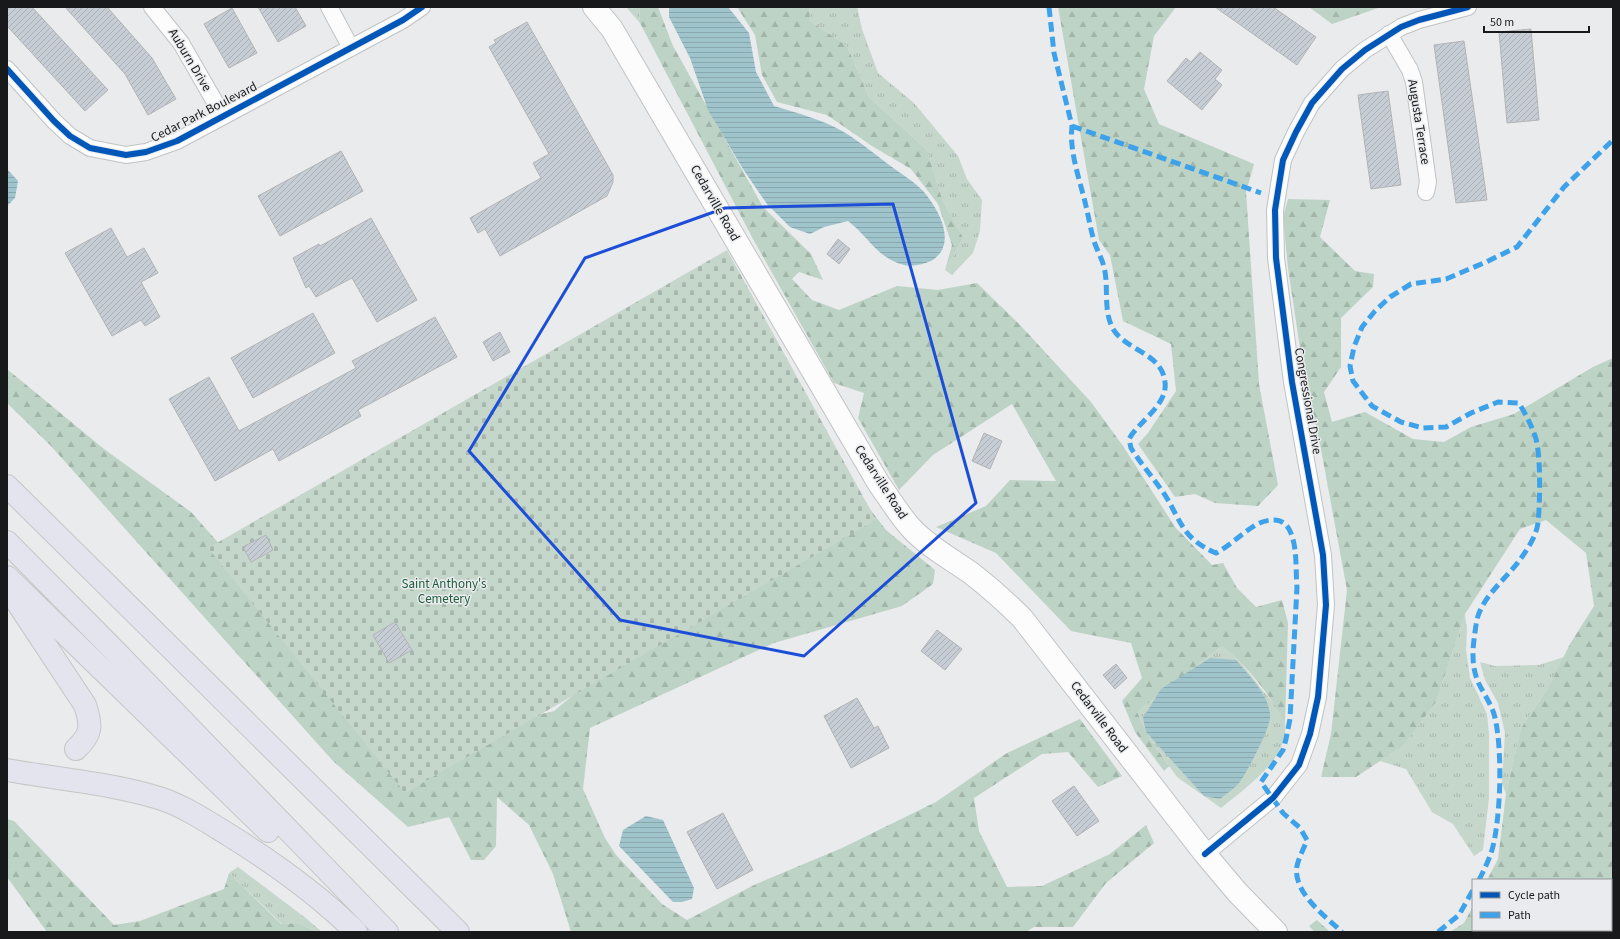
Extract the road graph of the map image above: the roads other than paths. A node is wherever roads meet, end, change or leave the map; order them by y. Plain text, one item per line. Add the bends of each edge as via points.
1 (152, 7) edge
2 (328, 7) edge
3 (421, 7) edge
4 (594, 7) edge
5 (1468, 7) edge
6 (1389, 34) junction
7 (351, 48) junction
8 (7, 69) edge
9 (223, 116) junction
10 (1426, 192) dead end
11 (7, 486) edge
12 (7, 542) edge
13 (7, 577) edge
14 (7, 588) edge
15 (76, 749) dead end
16 (7, 770) edge
17 (1205, 854) junction
18 (360, 905) junction
19 (356, 932) edge
20 (387, 932) edge
21 (458, 932) edge
22 (1276, 932) edge

1 - 9 street, Auburn Drive via 181,43
2 - 7 street
3 - 7 street, Cedar Park Boulevard
4 - 17 main road, Cedarville Road via 612,29 897,511 928,544 972,575 1022,618
5 - 6 street, Congressional Drive via 1419,20
6 - 10 street, Augusta Terrace via 1414,82 1428,182
6 - 17 street, Congressional Drive via 1342,70 1312,103 1283,160 1275,210 1276,258 1292,382 1323,555 1326,605 1318,697 1310,734 1299,765 1273,798
7 - 9 street, Cedar Park Boulevard
8 - 9 street, Cedar Park Boulevard via 54,121 70,136 90,148 126,155 146,152 177,141
11 - 21 highway
12 - 18 highway
13 - 18 highway via 341,901
14 - 15 highway via 85,705 90,727 88,736
16 - 19 highway via 120,788 174,803 238,841 297,881
17 - 22 main road, Cedarville Road
18 - 20 highway

